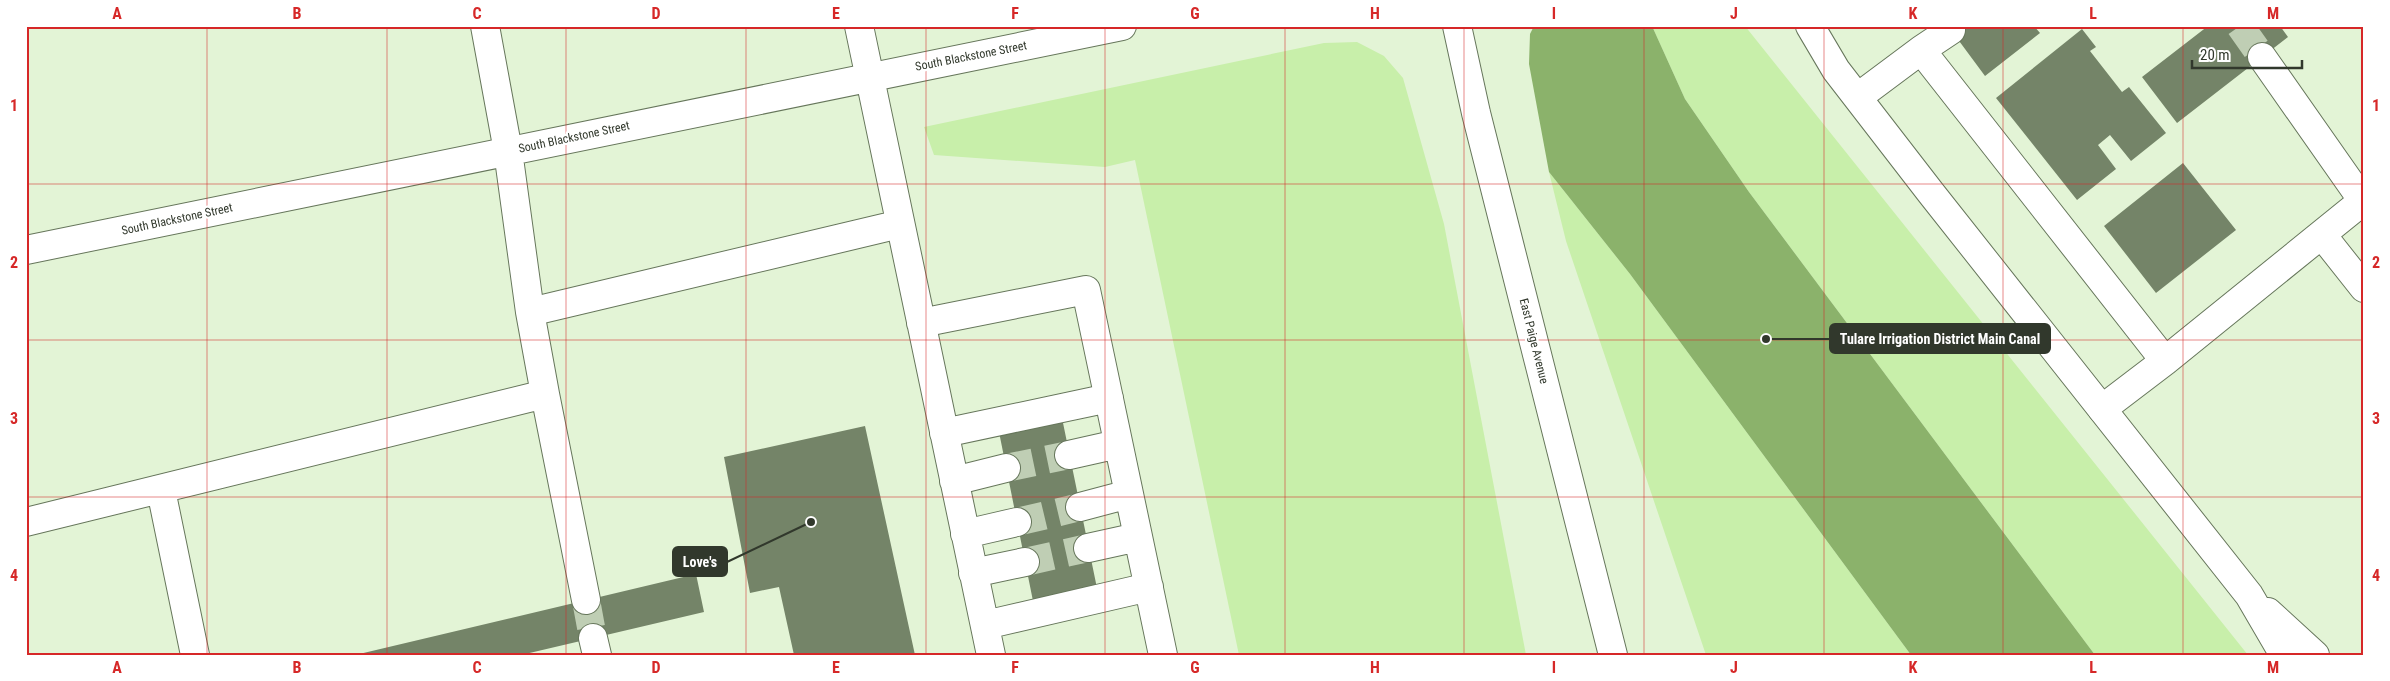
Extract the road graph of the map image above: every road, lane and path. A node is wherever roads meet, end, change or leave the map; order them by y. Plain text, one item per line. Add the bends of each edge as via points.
1 (485, 26) edge
2 (859, 26) edge
3 (1122, 26) edge
4 (1457, 26) edge
5 (1810, 26) edge
6 (1951, 30) dead end
7 (1921, 50) junction
8 (2262, 57) tunnel mouth
9 (870, 77) junction
10 (1858, 97) junction
11 (508, 151) junction
12 (2363, 200) edge
13 (900, 224) junction
14 (2322, 235) junction
15 (26, 250) edge
16 (2364, 288) edge
17 (530, 312) junction
18 (921, 323) junction
19 (2165, 361) junction
20 (544, 394) junction
21 (1109, 398) junction
22 (2102, 409) junction
23 (944, 433) junction
24 (1118, 444) junction
25 (1069, 455) tunnel mouth
26 (1006, 468) tunnel mouth
27 (954, 481) junction
28 (161, 490) junction
29 (1129, 494) junction
30 (1080, 507) tunnel mouth
31 (26, 522) edge
32 (1017, 522) tunnel mouth
33 (965, 534) junction
34 (1138, 537) junction
35 (1088, 548) tunnel mouth
36 (1025, 562) tunnel mouth
37 (973, 573) junction
38 (1149, 587) junction
39 (2249, 594) junction
40 (586, 600) tunnel mouth
41 (985, 625) junction
42 (195, 655) edge
43 (991, 655) edge
44 (1163, 655) edge
45 (1613, 655) edge
46 (2284, 655) edge
47 (2316, 655) edge

1 - 11 main road
2 - 9 main road
3 - 9 main road, South Blackstone Street
4 - 45 main road, East Paige Avenue via 1478,123
5 - 10 main road via 1836,70
6 - 7 main road
7 - 10 main road
7 - 19 main road
8 - 12 main road
9 - 11 main road, South Blackstone Street
9 - 13 main road
10 - 22 main road
11 - 15 main road, South Blackstone Street
11 - 17 main road
12 - 14 main road
13 - 17 main road
13 - 18 main road
14 - 16 main road
14 - 19 main road
17 - 20 main road
18 - 21 main road via 1086,290
18 - 23 main road
19 - 22 main road
20 - 28 main road
20 - 40 main road
21 - 23 main road
21 - 24 main road
22 - 39 main road
23 - 27 main road
24 - 25 main road
24 - 29 main road
26 - 27 main road
27 - 33 main road
28 - 31 main road
28 - 42 main road
29 - 30 main road
29 - 34 main road
32 - 33 main road
33 - 37 main road
34 - 35 main road
34 - 38 main road
36 - 37 main road
37 - 41 main road
38 - 41 main road
38 - 44 main road
39 - 46 main road
39 - 47 main road
41 - 43 main road

